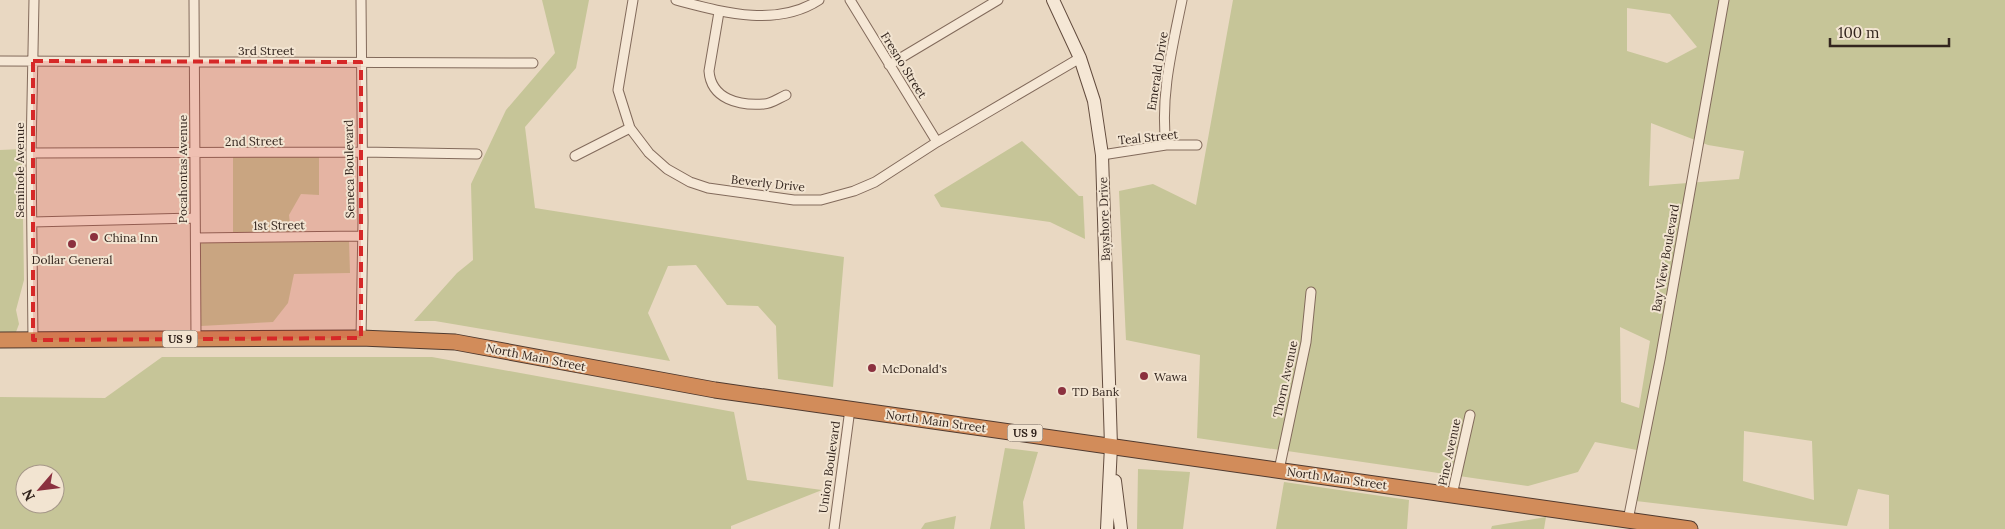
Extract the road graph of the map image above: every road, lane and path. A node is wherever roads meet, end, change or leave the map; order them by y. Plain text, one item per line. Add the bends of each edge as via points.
1 (34, 0) edge
2 (194, 0) edge
3 (361, 0) edge
4 (634, 0) edge
5 (676, 0) edge
6 (819, 0) edge
7 (850, 0) edge
8 (998, 0) edge
9 (1053, 0) edge
10 (1182, 0) edge
11 (1724, 0) edge
12 (720, 12) junction
13 (1080, 58) junction
14 (33, 60) junction
15 (0, 61) edge
16 (360, 62) junction
17 (194, 63) junction
18 (533, 63) dead end
19 (889, 65) junction
20 (786, 95) dead end
21 (630, 128) junction
22 (937, 142) junction
23 (1166, 145) junction
24 (1198, 145) dead end
25 (362, 152) junction
26 (31, 153) junction
27 (194, 154) junction
28 (477, 154) dead end
29 (1102, 155) junction
30 (575, 156) dead end
31 (194, 218) junction
32 (32, 222) junction
33 (362, 236) junction
34 (196, 238) junction
35 (1312, 292) dead end
36 (361, 338) junction
37 (196, 339) junction
38 (0, 340) edge
39 (32, 340) junction
40 (850, 409) junction
41 (1470, 415) dead end
42 (1112, 446) junction
43 (1279, 470) junction
44 (1452, 495) junction
45 (1628, 520) junction
46 (834, 529) edge
47 (1107, 529) edge
48 (1121, 529) edge
49 (1690, 529) edge

1 - 14 street, Seminole Avenue
2 - 17 street, Pocahontas Avenue
3 - 16 street, Seneca Boulevard
4 - 21 street, Beverly Drive via 618,90
5 - 12 street
6 - 12 street via 771,17
7 - 19 street, Fresno Street
8 - 19 street
9 - 13 street, Bayshore Drive
10 - 23 street, Emerald Drive via 1165,88 1163,118
11 - 45 street, Bay View Boulevard
12 - 20 street via 709,71 713,88 725,98 756,104 765,104
13 - 22 street, Beverly Drive
13 - 29 street, Bayshore Drive via 1094,101
14 - 15 street, 3rd Street
14 - 17 street, 3rd Street
14 - 26 street, Seminole Avenue
16 - 17 street, 3rd Street
16 - 18 street, 3rd Street
16 - 25 street, Seneca Boulevard
17 - 27 street, Pocahontas Avenue
19 - 22 street, Fresno Street
21 - 22 street, Beverly Drive via 649,153 667,169 690,182 708,188 794,200 821,200 854,191 875,182
21 - 30 street
23 - 24 street, Teal Street
23 - 29 street, Teal Street
25 - 27 street, 2nd Street
25 - 28 street, 2nd Street
25 - 33 street, Seneca Boulevard
26 - 27 street, 2nd Street
26 - 32 street, Seminole Avenue
27 - 31 street, Pocahontas Avenue
29 - 42 street, Bayshore Drive
31 - 32 street
31 - 34 street, Pocahontas Avenue
32 - 39 street, Seminole Avenue
33 - 34 street, 1st Street
33 - 36 street, Seneca Boulevard
34 - 37 street, Pocahontas Avenue
35 - 43 street, Thorn Avenue via 1306,342
36 - 37 highway, US 9
36 - 40 highway, North Main Street / US 9 via 469,344 715,390
37 - 39 highway, US 9
38 - 39 highway, US 9
40 - 42 highway, North Main Street / US 9
40 - 46 street, Union Boulevard
41 - 44 street, Pine Avenue
42 - 43 highway, North Main Street / US 9
42 - 47 street
42 - 48 street
43 - 44 highway, North Main Street / US 9
44 - 45 highway, North Main Street / US 9
45 - 49 highway, North Main Street / US 9

